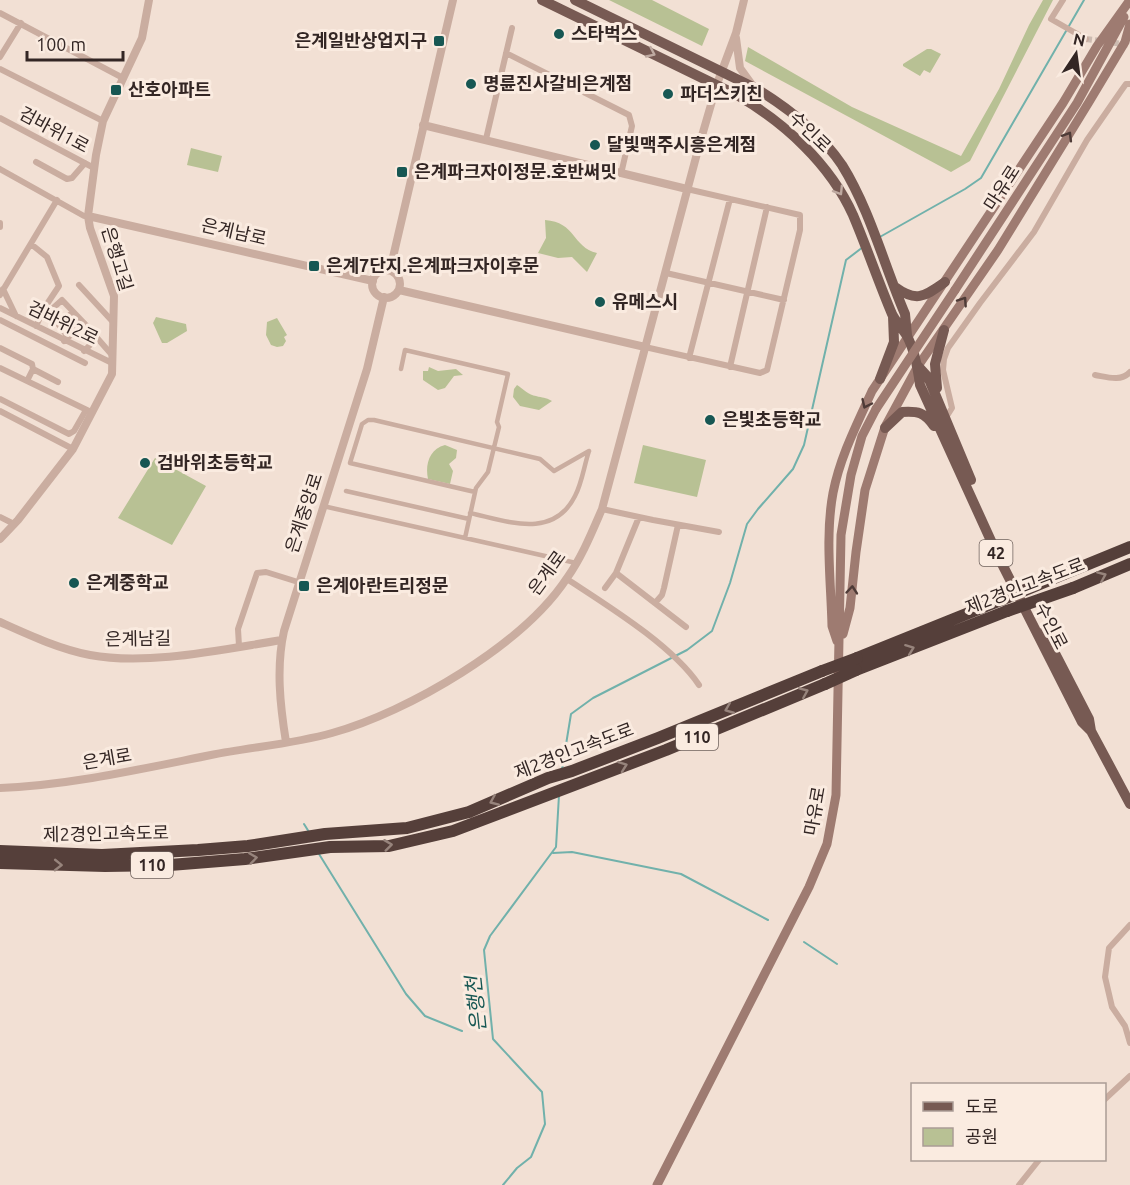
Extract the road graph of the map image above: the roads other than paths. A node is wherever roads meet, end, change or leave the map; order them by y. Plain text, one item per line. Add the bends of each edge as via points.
1 (150, 0) edge
2 (453, 0) edge
3 (542, 0) edge
4 (575, 0) edge
5 (744, 0) edge
6 (1063, 0) edge
7 (1130, 0) edge
8 (1130, 5) edge
9 (0, 13) edge
10 (21, 23) junction
11 (1130, 24) edge
12 (512, 28) dead end
13 (736, 33) junction
14 (1086, 39) tunnel mouth
15 (506, 53) junction
16 (0, 57) edge
17 (0, 69) edge
18 (723, 72) junction
19 (123, 78) junction
20 (717, 84) junction
21 (1130, 84) edge
22 (756, 88) junction
23 (0, 118) edge
24 (103, 121) junction
25 (423, 124) junction
26 (486, 139) junction
27 (36, 162) dead end
28 (85, 163) junction
29 (94, 168) junction
30 (1, 170) edge
31 (621, 174) junction
32 (687, 189) junction
33 (730, 199) junction
34 (57, 200) junction
35 (767, 207) junction
36 (88, 216) junction
37 (31, 244) junction
38 (390, 270) junction
39 (666, 273) junction
40 (0, 277) edge
41 (373, 281) junction
42 (945, 282) junction
43 (709, 283) junction
44 (79, 285) dead end
45 (894, 286) junction
46 (3, 290) edge
47 (399, 290) junction
48 (747, 292) junction
49 (384, 297) junction
50 (784, 300) junction
51 (0, 308) edge
52 (52, 309) dead end
53 (73, 312) junction
54 (16, 316) junction
55 (893, 316) junction
56 (0, 321) edge
57 (113, 322) junction
58 (84, 323) junction
59 (36, 327) junction
60 (944, 330) junction
61 (907, 337) junction
62 (97, 338) junction
63 (66, 339) junction
64 (645, 347) junction
65 (0, 348) edge
66 (84, 351) junction
67 (689, 358) junction
68 (112, 359) junction
69 (85, 363) dead end
70 (918, 366) junction
71 (730, 367) junction
72 (0, 368) edge
73 (33, 369) junction
74 (401, 369) dead end
75 (1130, 372) edge
76 (1095, 375) dead end
77 (880, 379) junction
78 (27, 381) junction
79 (58, 382) dead end
80 (0, 399) edge
81 (938, 400) junction
82 (0, 411) edge
83 (89, 411) junction
84 (945, 419) junction
85 (885, 428) junction
86 (494, 448) junction
87 (949, 448) junction
88 (73, 449) junction
89 (346, 490) dead end
90 (475, 492) junction
91 (323, 506) junction
92 (602, 509) junction
93 (470, 516) junction
94 (0, 517) edge
95 (639, 518) junction
96 (14, 524) junction
97 (678, 525) junction
98 (718, 532) dead end
99 (465, 537) junction
100 (0, 539) edge
101 (1130, 547) edge
102 (576, 563) junction
103 (1130, 564) edge
104 (616, 573) junction
105 (567, 579) junction
106 (298, 582) junction
107 (605, 588) dead end
108 (655, 603) junction
109 (1004, 606) junction
110 (0, 622) edge
111 (686, 627) dead end
112 (282, 640) junction
113 (239, 646) junction
114 (839, 646) junction
115 (856, 664) junction
116 (699, 685) dead end
117 (1091, 732) junction
118 (286, 742) junction
119 (0, 789) edge
120 (1130, 804) edge
121 (0, 850) edge
122 (0, 863) edge
123 (1130, 925) edge
124 (1130, 1043) edge
125 (1130, 1076) edge
126 (1106, 1098) edge
127 (1038, 1161) edge
128 (657, 1185) edge
129 (1019, 1185) edge

1 - 19 street, 은행고길 via 142,38
2 - 25 street
3 -> 20 main road, 수인로 / 42
4 - 18 main road, 수인로 / 42
5 - 13 street, 은계로
6 - 14 street via 1051,19
7 - 42 main road
8 - 114 main road, 마유로, bridge via 1077,103 862,436 841,535
9 - 10 street
10 - 16 street
10 - 19 street
60 -> 11 main road via 1089,102 1125,42
12 - 15 street
13 - 18 street, 은계로
13 - 22 street via 740,68
15 - 26 street
15 - 31 street via 629,115 632,126
17 - 24 street, 검바위1로
18 - 20 street, 은계로
18 - 22 main road, 수인로 / 42
19 - 24 street, 은행고길
20 - 32 street, 은계로
20 -> 55 main road, 수인로 / 42 via 757,106 812,153 853,215
21 - 84 street via 1126,84 1087,140 1034,232 948,348 943,370 952,408
22 - 45 main road, 수인로 / 42 via 802,122 841,164
23 - 28 street, 검바위1로
24 - 29 street, 은행고길
25 - 26 street
25 - 38 street
26 - 31 street
27 - 28 street via 67,179
28 - 29 street, 검바위1로
29 - 36 street, 은행고길
30 - 34 street
31 - 32 street
32 - 33 street
32 - 39 street, 은계로
33 - 35 street
33 - 43 street
34 - 36 street
34 - 37 street
35 - 48 street
35 - 50 street via 800,215
36 - 41 street, 은계남로
36 - 57 street, 은행고길 via 114,296
37 - 46 street
37 - 59 street via 47,257 59,286
38 - 41 street via 381,271
38 - 47 street via 399,278
39 - 43 street
39 - 64 street, 은계로
40 - 46 street
41 - 49 street via 377,293
42 - 45 main road via 926,295 915,297
42 - 61 main road
43 - 48 street
43 - 67 street
44 - 57 street
45 - 61 main road, 수인로 / 42 via 905,314
46 - 54 street
47 - 49 street
47 - 64 street
48 - 50 street
48 - 71 street
49 - 91 street, 은계중앙로 via 367,369
50 - 71 street via 765,372
51 - 54 street, 검바위2로
52 - 53 street via 62,300
53 - 58 street
53 - 63 street via 59,325
54 - 59 street, 검바위2로
55 - 61 main road, 수인로 / 42
55 - 77 main road via 894,342
56 - 69 street
57 - 68 street, 은행고길
58 - 62 street
58 - 63 street
59 - 63 street, 검바위2로
60 - 70 main road
60 - 81 main road via 935,364
61 - 70 main road, 수인로 / 42
61 - 77 main road
62 - 66 street
62 - 68 street
63 - 66 street, 검바위2로
64 - 67 street
64 - 92 street, 은계로
65 - 73 street via 32,364
66 - 68 street, 검바위2로
67 - 71 street
68 - 83 street, 은행고길 via 108,384
70 - 81 main road, 수인로 / 42 via 928,377
70 - 85 main road
70 - 87 main road, 수인로 / 42 via 920,385
72 - 78 street
73 - 78 street
73 - 79 street
74 - 86 street via 405,350 508,374
75 - 76 street via 1113,379
77 -> 114 main road via 855,426 833,495 832,626
78 - 83 street
80 - 83 street via 69,434
81 - 84 main road, 수인로 / 42
82 - 88 street
83 - 88 street, 은행고길
84 - 117 main road, 수인로 / 42 via 1004,553 1089,719
85 - 87 main road via 902,411 918,411 926,414
114 -> 85 main road via 850,608 865,490
86 - 90 street via 488,472
86 - 90 street via 374,420 362,424 350,463
86 - 93 street via 540,459 554,471 589,452 576,495 554,519 525,525
87 - 117 main road, 수인로 / 42 via 1001,563 1082,722
88 - 96 street, 은행고길
89 - 93 street
90 - 93 street
91 - 99 street
91 - 106 street, 은계중앙로
92 - 95 street
92 - 102 street, 은계로
93 - 99 street
94 - 96 street
95 - 97 street
95 - 104 street
96 - 100 street, 은행고길
97 - 98 street
97 - 108 street via 662,595
99 - 102 street
101 - 109 highway, 제2경인고속도로 / 110, bridge via 1064,574
102 - 105 street, 은계로
109 -> 103 highway, 제2경인고속도로 / 110, bridge via 1073,588
104 - 107 street
104 - 108 street
105 - 116 street via 674,657
105 - 118 street, 은계로 via 515,634 411,702 353,727
106 - 112 street, 은계중앙로
106 - 113 street via 257,573 238,629
108 - 111 street
109 - 115 highway, 제2경인고속도로 / 110
110 - 113 street, 은계남길 via 70,650 116,658 161,657
112 - 113 street, 은계남길
112 - 118 street, 은계중앙로 via 280,691
114 - 128 main road, 마유로 via 836,795 827,844 809,887
115 -> 121 highway, 제2경인고속도로 / 110, bridge via 822,671 469,812 408,828 325,834 248,846 102,855
122 -> 115 highway, 제2경인고속도로 / 110, bridge via 170,865 330,847 389,846 453,831 666,750 825,684
117 - 120 main road, 수인로 / 42
118 - 119 street, 은계로 via 92,778
123 - 124 street via 1109,948 1105,977 1112,1007 1125,1026
125 - 126 street
127 - 129 street

